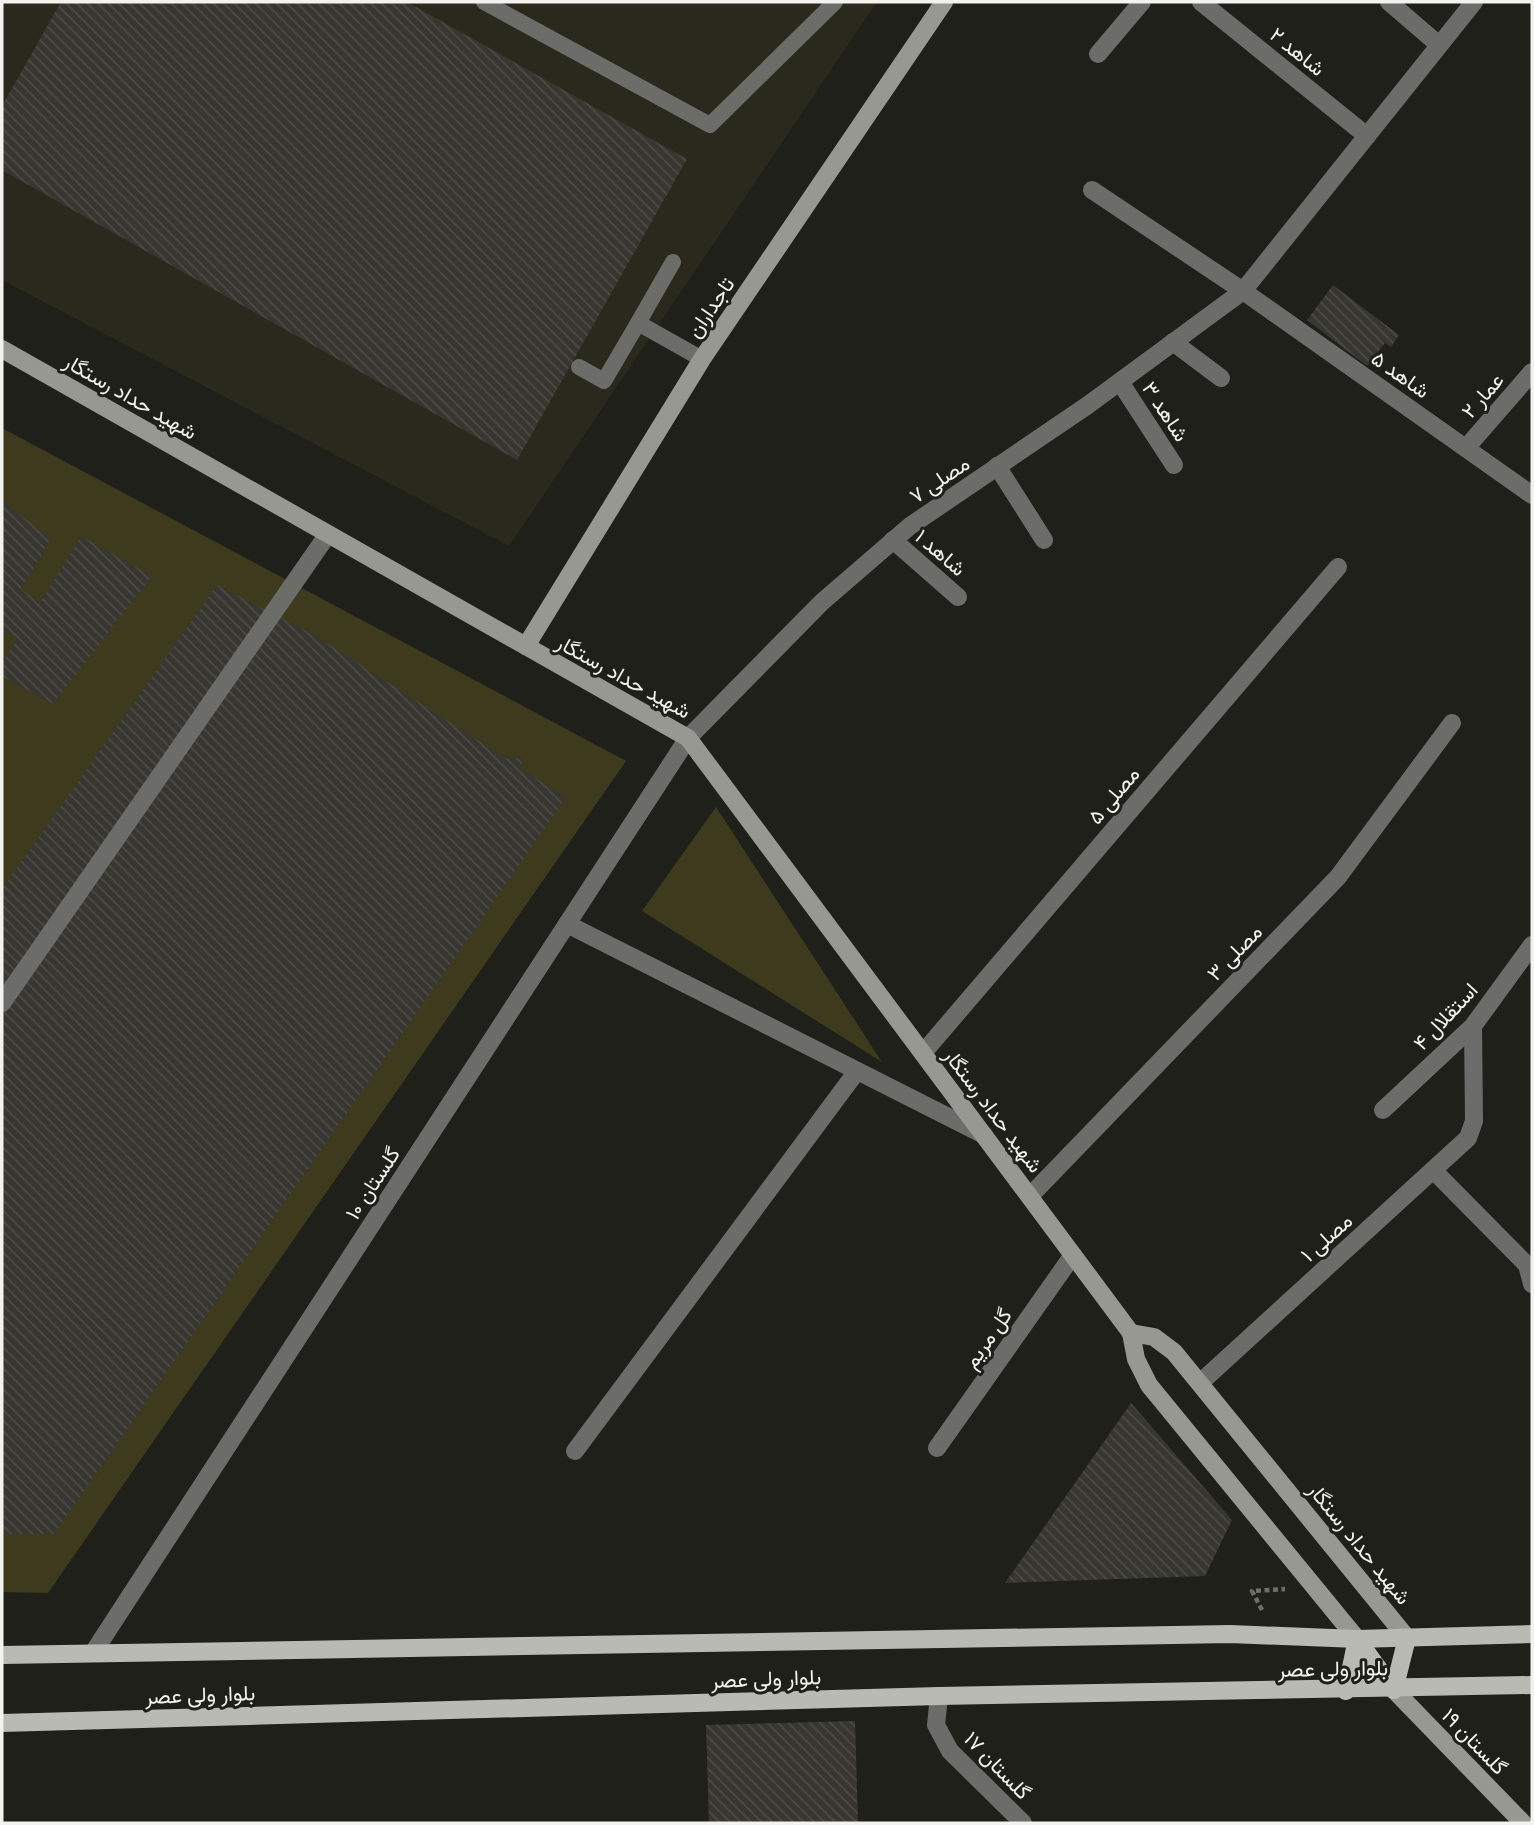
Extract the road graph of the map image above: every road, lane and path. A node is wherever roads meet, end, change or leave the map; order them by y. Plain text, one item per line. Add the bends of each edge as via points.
1 (484, 2) edge
2 (835, 2) edge
3 (943, 2) edge
4 (1142, 2) edge
5 (1201, 2) edge
6 (1390, 2) edge
7 (1474, 2) edge
8 (1439, 46) junction
9 (1098, 54) dead end
10 (1367, 136) junction
11 (1092, 190) dead end
12 (673, 262) dead end
13 (1243, 291) junction
14 (638, 323) junction
15 (1173, 342) junction
16 (2, 349) edge
17 (702, 359) junction
18 (579, 367) dead end
19 (1532, 372) edge
20 (1221, 378) dead end
21 (1120, 382) junction
22 (1466, 448) junction
23 (1174, 465) dead end
24 (997, 466) junction
25 (1532, 495) edge
26 (328, 534) junction
27 (893, 540) junction
28 (1044, 540) dead end
29 (1338, 567) dead end
30 (958, 597) dead end
31 (526, 646) junction
32 (1452, 723) dead end
33 (688, 738) junction
34 (567, 924) junction
35 (1532, 945) edge
36 (2, 1003) edge
37 (1473, 1026) junction
38 (923, 1053) junction
39 (857, 1071) junction
40 (1383, 1110) dead end
41 (984, 1136) junction
42 (1434, 1171) junction
43 (1030, 1196) junction
44 (1073, 1255) junction
45 (1532, 1284) edge
46 (1131, 1333) junction
47 (1201, 1381) junction
48 (937, 1448) dead end
49 (575, 1451) dead end
50 (1532, 1634) edge
51 (1407, 1638) junction
52 (1357, 1639) junction
53 (93, 1653) junction
54 (2, 1655) edge
55 (1532, 1685) edge
56 (1346, 1690) junction
57 (1394, 1690) junction
58 (939, 1696) junction
59 (2, 1723) edge
60 (1023, 1823) edge
61 (1523, 1823) edge

1 - 2 lane via 710,125
3 - 17 main road, تاجداران
4 - 9 street
5 - 10 street, شاهد ۲
6 - 8 street
7 - 8 street, مصلی ۷
8 - 10 street, مصلی ۷
10 - 13 street, مصلی ۷
11 - 13 street, شاهد ۵
12 - 14 lane
13 - 15 street, مصلی ۷
13 - 22 street, شاهد ۵
14 - 17 lane
14 - 18 lane via 604,382
15 - 20 street
15 - 21 street, مصلی ۷
16 - 26 main road, شهید حداد رستگار
17 - 31 main road, تاجداران
19 - 22 street, عمار ۲
21 - 23 street, شاهد ۳
21 - 24 street, مصلی ۷
22 - 25 street, شاهد ۵
24 - 27 street, مصلی ۷
24 - 28 street
26 - 31 main road, شهید حداد رستگار
26 - 36 street
27 - 30 street, شاهد ۱
27 - 33 street, مصلی ۷ via 822,602
29 - 38 street, مصلی ۵
31 - 33 main road, شهید حداد رستگار
32 - 43 street, مصلی ۳ via 1338,877
33 - 34 street, گلستان ۱۰
33 - 38 main road, شهید حداد رستگار
34 - 39 street
34 - 53 street, گلستان ۱۰
35 - 37 street, استقلال ۴
37 - 40 street, استقلال ۴
37 - 42 street, مصلی ۱ via 1474,1121 1468,1138
38 - 41 main road, شهید حداد رستگار
39 - 41 street
39 - 49 street
41 - 43 main road, شهید حداد رستگار
42 - 45 street via 1527,1265
42 - 47 street, مصلی ۱
43 - 44 main road, شهید حداد رستگار
44 - 46 main road, شهید حداد رستگار
44 - 48 street, گل مریم
46 - 47 main road, شهید حداد رستگار via 1154,1337
46 - 52 main road, شهید حداد رستگار via 1136,1359 1149,1385
47 - 51 main road, شهید حداد رستگار
50 - 51 main road, بلوار ولی عصر
51 - 52 main road, بلوار ولی عصر
51 - 57 main road
52 - 53 main road, بلوار ولی عصر via 1230,1633
52 - 56 main road
52 - 57 main road
53 - 54 main road, بلوار ولی عصر
55 - 57 main road, بلوار ولی عصر
56 - 57 main road, بلوار ولی عصر
56 - 58 main road, بلوار ولی عصر
57 - 61 main road, گلستان ۱۹
58 - 59 main road, بلوار ولی عصر
58 - 60 street, گلستان ۱۷ via 936,1725 950,1751

